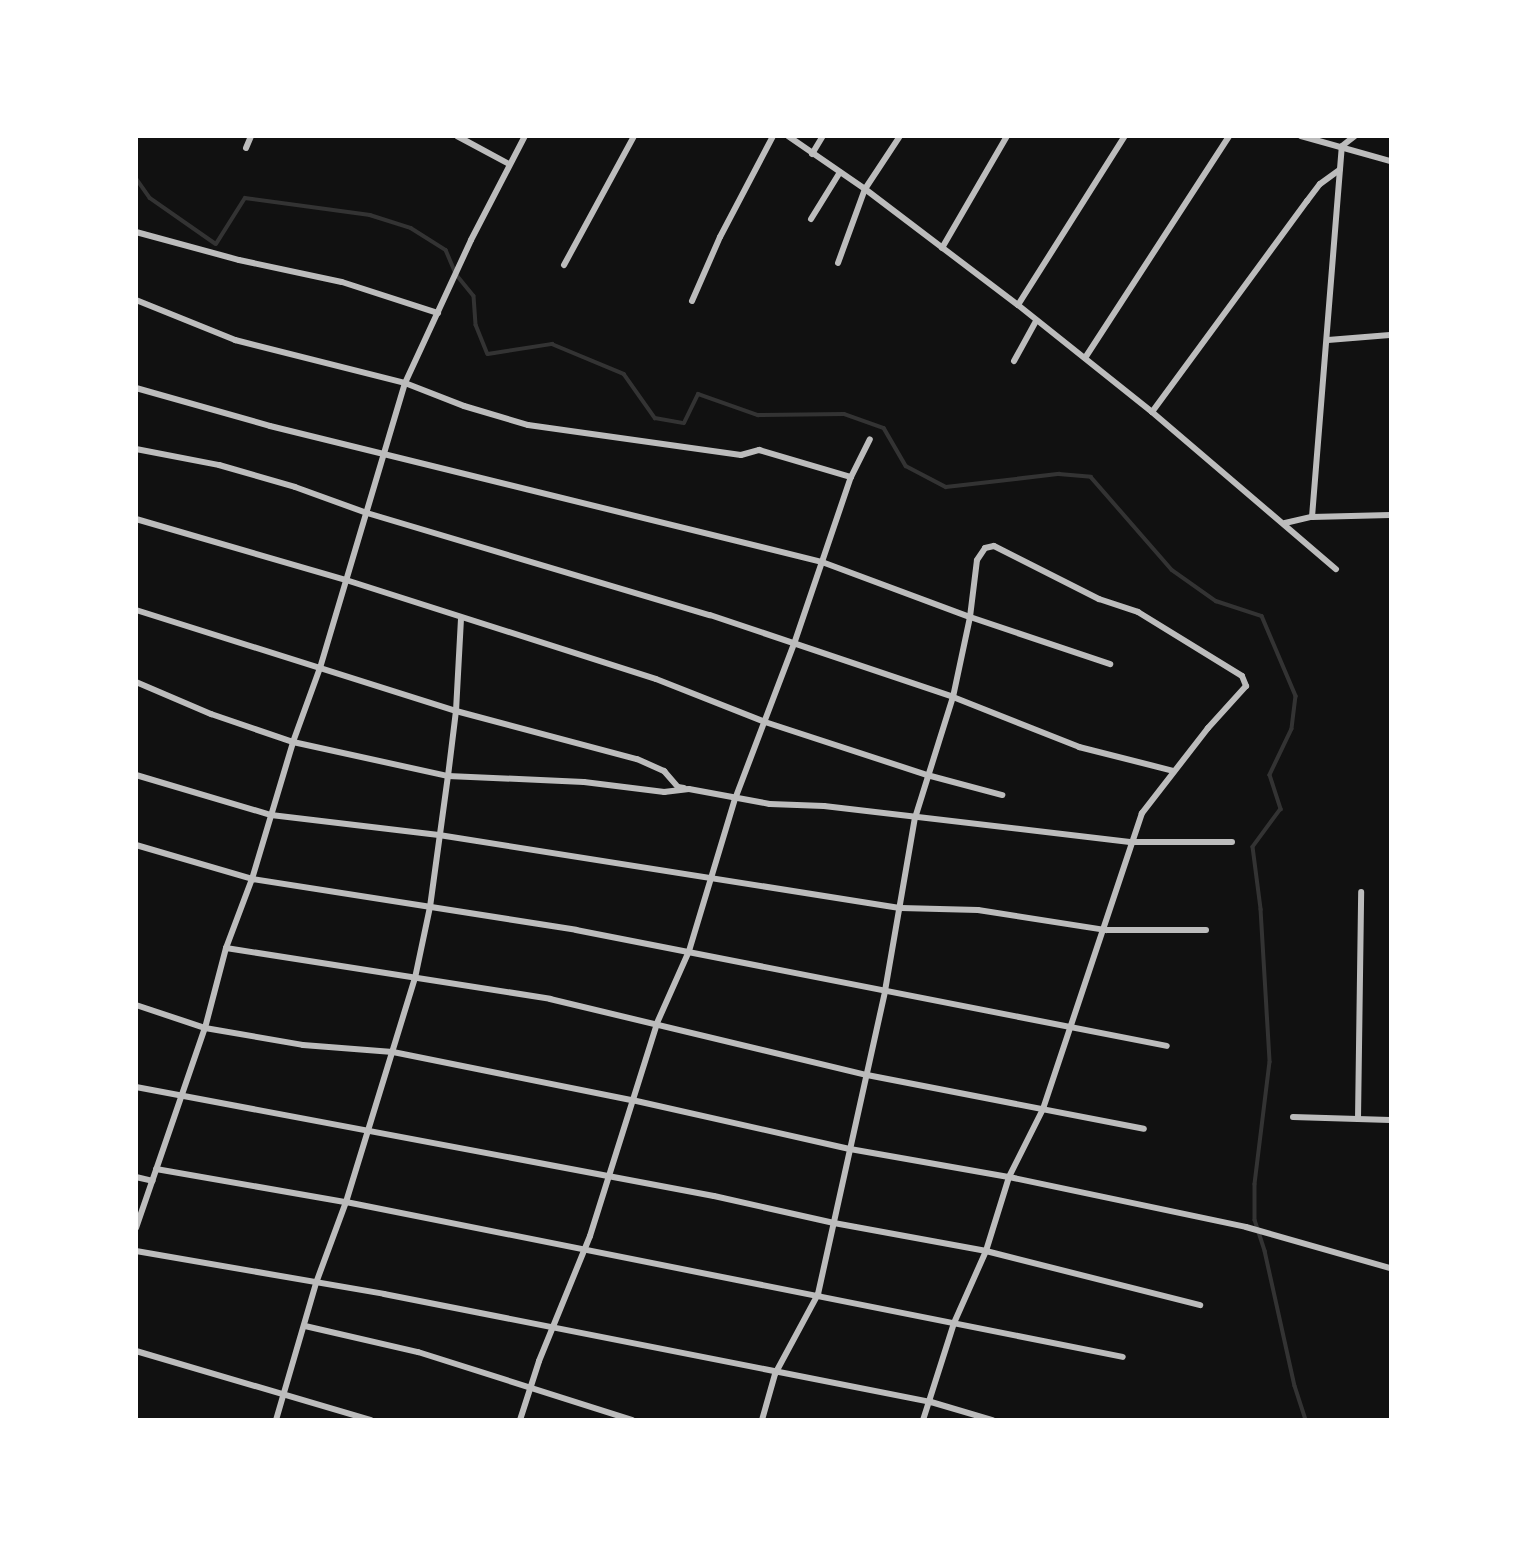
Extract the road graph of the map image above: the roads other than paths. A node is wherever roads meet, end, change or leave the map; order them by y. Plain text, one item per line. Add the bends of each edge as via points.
1 (251, 136) edge
2 (457, 136) edge
3 (525, 136) edge
4 (634, 136) edge
5 (773, 136) edge
6 (788, 136) edge
7 (822, 136) edge
8 (900, 136) edge
9 (1007, 136) edge
10 (1125, 136) edge
11 (1229, 136) edge
12 (1301, 136) edge
13 (1355, 136) edge
14 (1342, 146) junction
15 (247, 148) dead end
16 (813, 154) junction
17 (1391, 160) edge
18 (509, 164) junction
19 (1339, 170) junction
20 (840, 172) junction
21 (865, 190) junction
22 (811, 219) dead end
23 (136, 232) edge
24 (942, 248) junction
25 (838, 263) dead end
26 (564, 265) dead end
27 (136, 300) edge
28 (692, 301) dead end
29 (1017, 304) junction
30 (438, 313) junction
31 (1036, 321) junction
32 (1391, 335) edge
33 (1328, 340) junction
34 (1084, 358) junction
35 (1014, 361) dead end
36 (405, 383) junction
37 (136, 388) edge
38 (1152, 412) junction
39 (870, 439) dead end
40 (136, 449) edge
41 (385, 454) junction
42 (851, 477) junction
43 (367, 513) junction
44 (1391, 515) edge
45 (1312, 517) junction
46 (136, 519) edge
47 (1285, 523) junction
48 (822, 562) junction
49 (1336, 569) dead end
50 (345, 580) junction
51 (136, 610) edge
52 (970, 617) junction
53 (461, 619) junction
54 (794, 645) junction
55 (1110, 664) dead end
56 (320, 668) junction
57 (136, 682) edge
58 (953, 698) junction
59 (456, 711) junction
60 (765, 722) junction
61 (293, 742) junction
62 (1174, 771) junction
63 (136, 775) edge
64 (927, 775) junction
65 (448, 776) junction
66 (689, 789) junction
67 (1002, 795) dead end
68 (735, 799) junction
69 (271, 816) junction
70 (915, 818) junction
71 (439, 835) junction
72 (1130, 842) junction
73 (1232, 842) dead end
74 (136, 845) edge
75 (709, 878) junction
76 (252, 879) junction
77 (1360, 892) dead end
78 (430, 907) junction
79 (901, 908) junction
80 (1106, 930) junction
81 (1206, 930) dead end
82 (226, 948) junction
83 (689, 951) junction
84 (415, 978) junction
85 (885, 991) junction
86 (136, 1005) edge
87 (657, 1023) junction
88 (1071, 1027) junction
89 (205, 1028) junction
90 (1167, 1046) dead end
91 (393, 1052) junction
92 (867, 1075) junction
93 (136, 1087) edge
94 (179, 1097) junction
95 (632, 1100) junction
96 (1043, 1109) junction
97 (1293, 1116) dead end
98 (1358, 1119) junction
99 (1391, 1120) edge
100 (1144, 1129) dead end
101 (369, 1130) junction
102 (850, 1149) junction
103 (156, 1169) junction
104 (608, 1176) junction
105 (136, 1177) edge
106 (1009, 1177) junction
107 (153, 1181) junction
108 (346, 1202) junction
109 (834, 1223) junction
110 (136, 1228) edge
111 (584, 1248) junction
112 (136, 1251) edge
113 (986, 1251) junction
114 (1391, 1268) edge
115 (316, 1283) junction
116 (818, 1294) junction
117 (1200, 1304) dead end
118 (954, 1324) junction
119 (304, 1326) junction
120 (552, 1329) junction
121 (136, 1351) edge
122 (1123, 1357) dead end
123 (775, 1374) junction
124 (532, 1388) junction
125 (284, 1393) junction
126 (931, 1402) junction
127 (276, 1419) edge
128 (370, 1419) edge
129 (520, 1419) edge
130 (633, 1419) edge
131 (762, 1419) edge
132 (923, 1419) edge
133 (992, 1419) edge

1 - 15 street
2 - 18 street
3 - 18 street
4 - 26 street
5 - 28 street
6 - 16 street
7 - 16 street
8 - 21 street
9 - 24 street
10 - 29 street
11 - 34 street
12 - 14 street
13 - 14 street
14 - 17 street
14 - 19 street
16 - 20 street
18 - 30 street
19 - 33 street
19 - 38 street via 1320,184
20 - 21 street
20 - 22 street
21 - 24 street
21 - 25 street
23 - 30 street via 342,282
24 - 29 street
27 - 36 street via 235,340
29 - 31 street
30 - 36 street
31 - 34 street
31 - 35 street
32 - 33 street
33 - 45 street
34 - 38 street
36 - 41 street
36 - 42 street via 528,425 741,455 760,450
37 - 41 street
38 - 47 street
39 - 42 street
40 - 43 street via 232,468
41 - 43 street
41 - 48 street
42 - 48 street
43 - 50 street
43 - 54 street via 710,615
44 - 45 street
45 - 47 street
46 - 50 street
47 - 49 street
48 - 52 street
48 - 54 street
50 - 53 street
50 - 56 street
51 - 56 street
52 - 55 street
52 - 58 street
52 - 62 street via 980,553 985,548 1001,548 1099,599 1138,612 1242,676 1246,686
53 - 59 street
53 - 60 street via 656,679
54 - 58 street
54 - 60 street
56 - 59 street
56 - 61 street
57 - 61 street
58 - 62 street via 1079,747
58 - 64 street
59 - 65 street
59 - 66 street via 637,759 664,771 678,787
60 - 64 street
60 - 68 street
61 - 65 street
61 - 69 street
62 - 72 street via 1142,813
63 - 69 street
64 - 67 street
64 - 70 street
65 - 66 street via 584,782 664,792
65 - 71 street
66 - 68 street
68 - 70 street
68 - 75 street
69 - 71 street
69 - 76 street
70 - 72 street
70 - 79 street
71 - 75 street
71 - 78 street
72 - 73 street
72 - 80 street
74 - 76 street
75 - 79 street
75 - 83 street
76 - 78 street
76 - 82 street
77 - 98 street
78 - 83 street
78 - 84 street
79 - 80 street via 978,910
79 - 85 street
80 - 81 street
80 - 88 street
82 - 84 street
82 - 89 street
83 - 85 street
83 - 87 street
84 - 87 street via 550,999
84 - 91 street
85 - 88 street
85 - 92 street
86 - 89 street
87 - 92 street
87 - 95 street
88 - 90 street
88 - 96 street
89 - 91 street via 303,1045
89 - 94 street
91 - 95 street
91 - 101 street
92 - 96 street
92 - 102 street
93 - 94 street
94 - 101 street
94 - 103 street
95 - 102 street
95 - 104 street
96 - 100 street
96 - 106 street
97 - 98 street
98 - 99 street
101 - 104 street
101 - 108 street
102 - 106 street
102 - 109 street
103 - 107 street
103 - 108 street
104 - 109 street
104 - 111 street
105 - 107 street
106 - 113 street
106 - 114 street via 1246,1227
107 - 110 street
108 - 111 street
108 - 115 street
109 - 113 street
109 - 116 street
111 - 116 street
111 - 120 street
112 - 115 street
113 - 117 street
113 - 118 street
115 - 119 street
115 - 120 street
116 - 118 street
116 - 123 street
118 - 122 street
118 - 126 street
119 - 124 street via 418,1352
119 - 125 street
120 - 123 street
120 - 124 street
121 - 125 street
123 - 126 street
123 - 131 street
124 - 129 street
124 - 130 street
125 - 127 street
125 - 128 street
126 - 132 street
126 - 133 street

